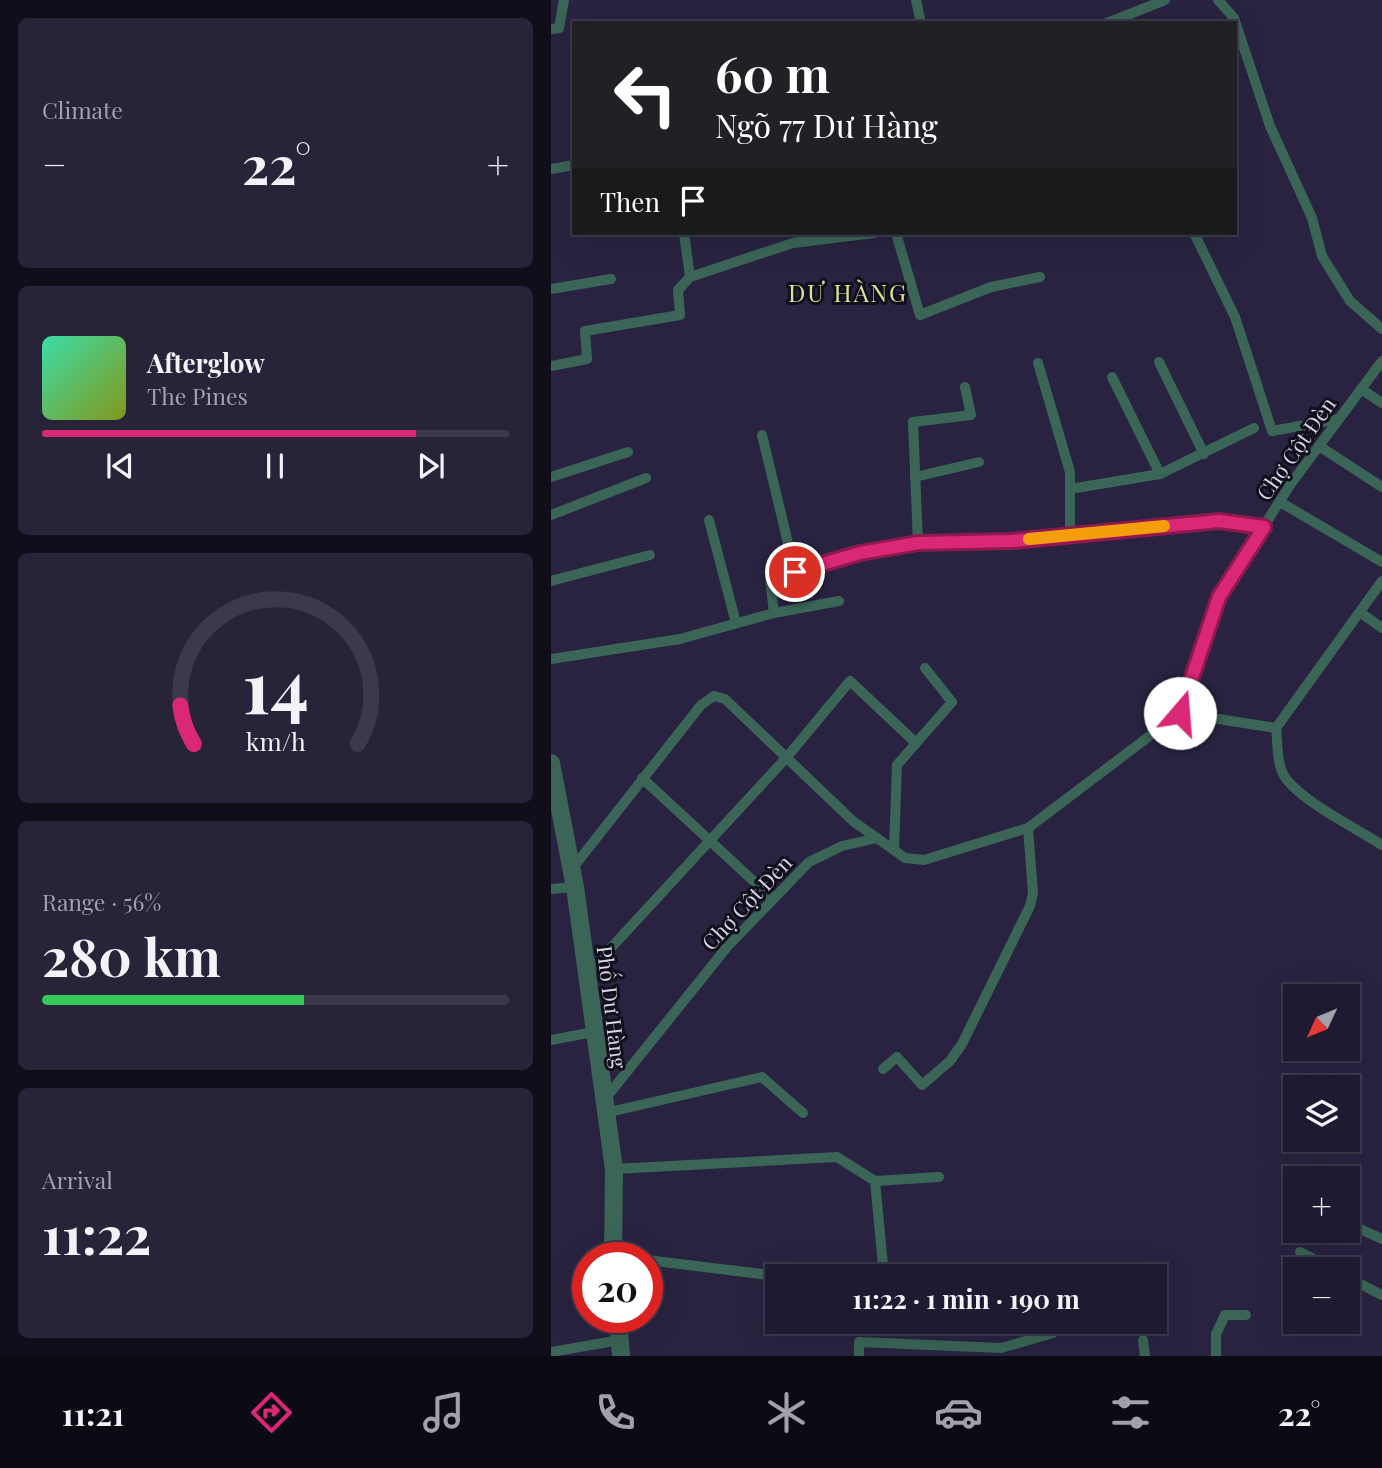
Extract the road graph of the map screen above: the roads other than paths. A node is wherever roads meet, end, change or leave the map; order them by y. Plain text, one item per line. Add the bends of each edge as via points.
1 (564, 0) edge
2 (916, 0) edge
3 (1165, 0) edge
4 (1218, 0) edge
5 (921, 21) edge
6 (1112, 21) edge
7 (1235, 21) edge
8 (1237, 27) edge
9 (551, 29) edge
10 (572, 165) edge
11 (551, 169) edge
12 (683, 235) edge
13 (858, 235) edge
14 (897, 235) edge
15 (1195, 235) edge
16 (690, 277) junction
17 (1040, 277) dead end
18 (611, 279) dead end
19 (551, 289) edge
20 (1382, 329) edge
21 (1382, 361) edge
22 (1159, 362) dead end
23 (1038, 363) dead end
24 (551, 366) edge
25 (1112, 377) dead end
26 (965, 387) dead end
27 (1361, 389) junction
28 (1382, 403) edge
29 (1339, 419) junction
30 (1254, 428) dead end
31 (762, 435) dead end
32 (1319, 446) junction
33 (628, 452) dead end
34 (1204, 454) junction
35 (979, 462) dead end
36 (1159, 474) junction
37 (551, 477) edge
38 (646, 478) dead end
39 (915, 478) junction
40 (1382, 487) edge
41 (1070, 489) junction
42 (1280, 502) junction
43 (551, 514) edge
44 (709, 520) dead end
45 (1264, 527) junction
46 (1070, 535) junction
47 (918, 543) junction
48 (650, 555) dead end
49 (1382, 562) edge
50 (795, 572) junction
51 (551, 581) edge
52 (1382, 581) edge
53 (839, 601) dead end
54 (774, 613) junction
55 (1361, 613) junction
56 (736, 623) junction
57 (1382, 628) edge
58 (551, 659) edge
59 (925, 668) dead end
60 (1180, 713) junction
61 (1276, 728) junction
62 (916, 743) junction
63 (787, 757) junction
64 (551, 763) edge
65 (642, 778) junction
66 (1028, 828) junction
67 (877, 838) junction
68 (710, 841) junction
69 (1382, 845) edge
70 (894, 850) junction
71 (573, 878) junction
72 (551, 889) edge
73 (773, 899) junction
74 (586, 975) junction
75 (593, 1032) junction
76 (551, 1040) edge
77 (883, 1069) dead end
78 (603, 1108) junction
79 (803, 1113) dead end
80 (613, 1169) junction
81 (939, 1177) dead end
82 (875, 1181) junction
83 (1360, 1229) edge
84 (1382, 1239) edge
85 (613, 1242) edge
86 (1300, 1252) dead end
87 (1310, 1257) edge
88 (663, 1262) edge
89 (883, 1264) edge
90 (765, 1275) edge
91 (1360, 1284) edge
92 (1382, 1295) edge
93 (1246, 1315) dead end
94 (1050, 1334) edge
95 (1143, 1340) dead end
96 (621, 1348) edge
97 (551, 1352) edge
98 (973, 1352) edge
99 (859, 1356) edge
100 (1145, 1356) edge
101 (1216, 1356) edge

1 - 9 lane via 559,28
2 - 5 lane
3 - 6 lane
4 - 7 lane
8 - 20 lane via 1270,126 1312,218 1322,256 1350,301
10 - 11 lane
12 - 16 lane
13 - 16 lane via 793,243
14 - 17 lane via 920,315 991,288
15 - 29 lane via 1235,317 1272,431
16 - 24 lane via 678,290 680,315 585,331 587,359
18 - 19 lane
21 - 27 lane, Chợ Cột Đèn
22 - 34 lane
23 - 41 lane via 1070,472
25 - 36 lane
26 - 39 lane via 971,415 913,422
27 - 28 lane
27 - 29 lane, Chợ Cột Đèn
29 - 32 lane, Chợ Cột Đèn
30 - 34 lane
31 - 50 lane
32 - 40 lane
32 - 42 lane, Chợ Cột Đèn
33 - 37 lane
34 - 36 lane
35 - 39 lane
36 - 41 lane
38 - 43 lane
39 - 47 lane
41 - 46 lane
42 - 45 lane, Chợ Cột Đèn
42 - 49 lane
44 - 56 lane
45 - 46 lane via 1219,521
45 - 60 lane, Chợ Cột Đèn via 1219,597
46 - 47 lane
47 - 50 lane via 860,553
48 - 51 lane
50 - 54 lane via 770,579
52 - 55 lane
53 - 54 lane
54 - 56 lane
55 - 57 lane
55 - 61 lane
56 - 58 lane via 680,639
59 - 62 lane via 952,702
60 - 61 lane
60 - 66 lane
61 - 69 lane via 1286,779
62 - 63 lane via 850,681
62 - 70 lane via 897,765
63 - 65 lane via 725,699 714,696 701,705
63 - 67 lane
63 - 68 lane
64 - 71 street, Phố Dư Hàng
65 - 68 lane
65 - 71 lane
66 - 70 lane via 924,860 905,858
66 - 77 lane via 1030,906 962,1044 922,1085 897,1057
67 - 70 lane
67 - 73 lane, Chợ Cột Đèn via 843,846 809,862
68 - 73 lane
68 - 74 lane
71 - 72 lane
71 - 74 street, Phố Dư Hàng
73 - 78 lane, Chợ Cột Đèn via 727,947
74 - 75 street, Phố Dư Hàng
75 - 76 lane
75 - 78 street, Phố Dư Hàng
78 - 79 lane via 762,1077
78 - 80 street, Phố Dư Hàng
80 - 82 lane via 837,1157
80 - 85 street, Phố Dư Hàng
81 - 82 lane
82 - 89 lane
83 - 84 lane
86 - 87 lane
88 - 90 lane
91 - 92 lane
93 - 101 lane via 1225,1315 1216,1334
94 - 98 lane
95 - 100 lane
96 - 97 lane
98 - 99 lane via 859,1342

